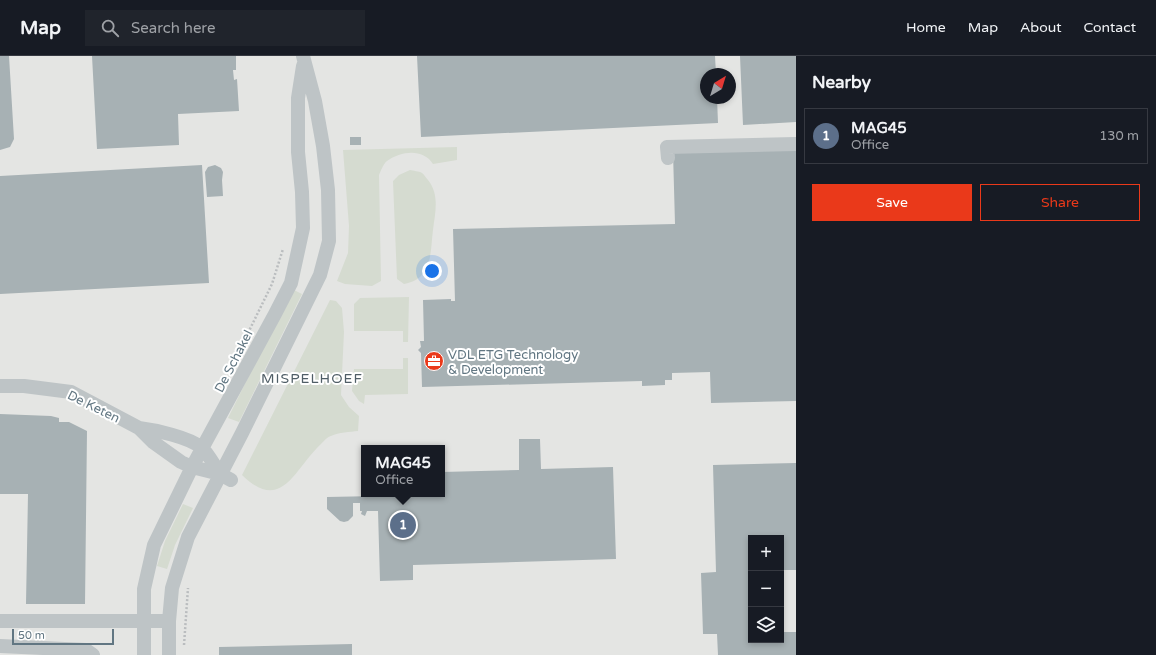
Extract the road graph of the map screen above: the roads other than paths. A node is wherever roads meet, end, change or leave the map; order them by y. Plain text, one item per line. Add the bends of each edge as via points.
1 (303, 59) edge
2 (796, 144) edge
3 (668, 158) dead end
4 (0, 386) edge
5 (136, 433) junction
6 (202, 448) junction
7 (192, 467) junction
8 (226, 477) junction
9 (0, 621) edge
10 (169, 621) junction
11 (144, 622) junction
12 (0, 646) edge
13 (93, 655) edge
14 (144, 655) edge
15 (169, 655) edge

1 - 6 street, De Schakel via 298,98 302,228 291,283
1 - 8 street, De Schakel via 315,101 323,146 328,190 329,241 320,275 246,425
2 - 3 street via 667,147
4 - 5 street, De Keten via 24,386 71,392
5 - 6 street, De Keten via 159,430
5 - 7 street, De Keten
6 - 7 street, De Schakel
6 - 8 street, De Keten
7 - 8 street, De Keten
7 - 11 street, De Schakel via 154,545 144,589
8 - 10 street, De Schakel via 188,537 172,588
9 - 11 street
10 - 11 street
10 - 15 street, De Schakel
11 - 14 street, De Schakel
12 - 13 street via 86,650

